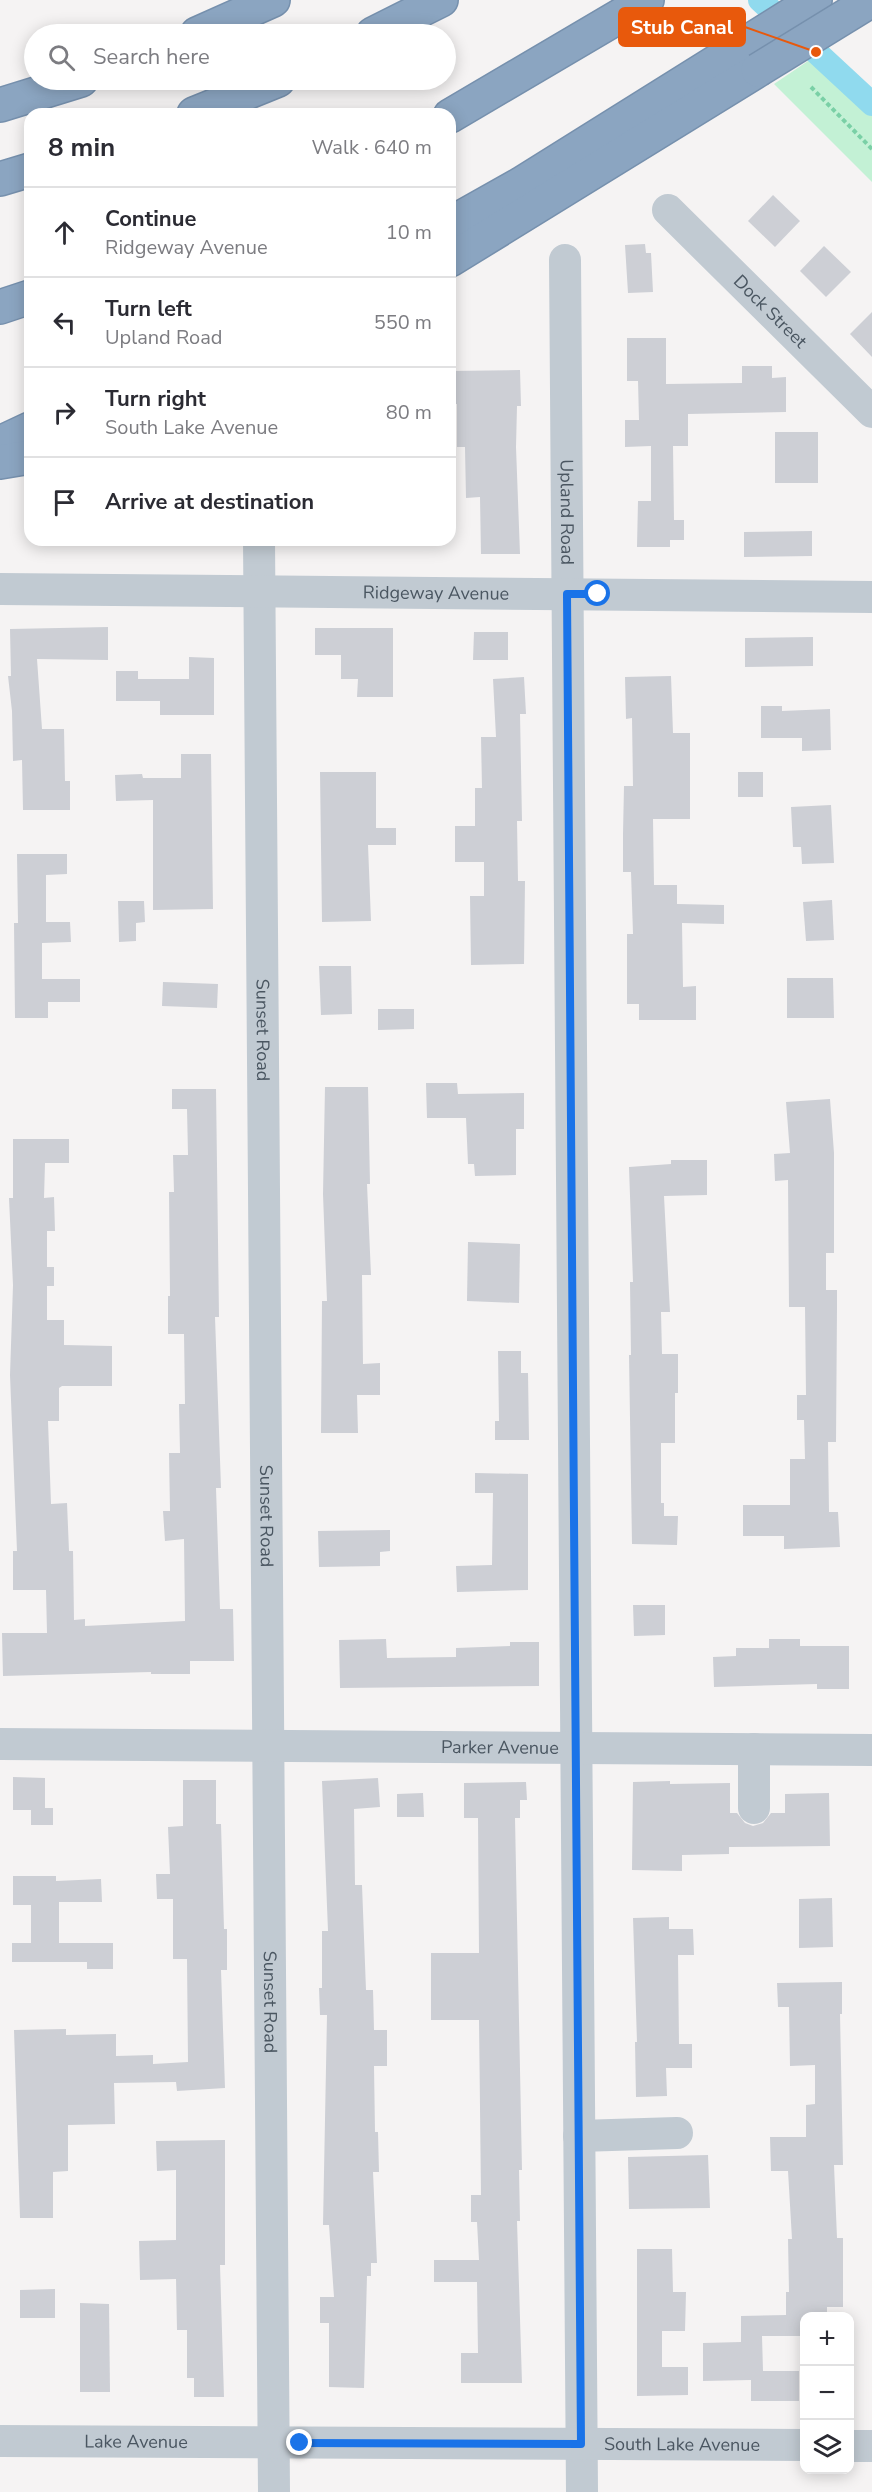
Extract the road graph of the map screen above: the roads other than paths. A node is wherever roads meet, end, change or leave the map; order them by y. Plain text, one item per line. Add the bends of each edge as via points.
1 (273, 0) edge
2 (441, 0) edge
3 (647, 0) edge
4 (815, 0) edge
5 (872, 0) edge
6 (219, 24) edge
7 (393, 24) edge
8 (751, 57) junction
9 (49, 90) edge
10 (253, 90) edge
11 (0, 105) edge
12 (209, 108) edge
13 (456, 112) edge
14 (24, 172) edge
15 (0, 179) edge
16 (668, 210) dead end
17 (456, 221) edge
18 (456, 256) edge
19 (565, 260) dead end
20 (24, 299) edge
21 (0, 307) edge
22 (872, 412) edge
23 (24, 432) edge
24 (0, 443) edge
25 (24, 458) edge
26 (0, 462) edge
27 (259, 546) edge
28 (0, 589) edge
29 (259, 591) junction
30 (567, 594) junction
31 (872, 597) edge
32 (0, 1744) edge
33 (270, 1746) junction
34 (576, 1748) junction
35 (754, 1749) junction
36 (872, 1750) edge
37 (754, 1808) dead end
38 (677, 2133) dead end
39 (579, 2136) junction
40 (0, 2441) edge
41 (274, 2443) junction
42 (581, 2444) junction
43 (800, 2445) edge
44 (854, 2446) edge
45 (872, 2446) edge
46 (274, 2492) edge
47 (582, 2492) edge

1 - 6 highway
2 - 7 highway
3 - 13 highway
4 - 8 highway
5 - 8 highway, bridge
8 - 17 highway
8 - 18 highway
9 - 11 highway
10 - 12 highway
14 - 15 highway
16 - 22 street, Dock Street
19 - 30 street, Upland Road
20 - 21 highway
23 - 24 highway
25 - 26 highway
27 - 29 street, Sunset Road
28 - 29 street, Ridgeway Avenue
29 - 30 street, Ridgeway Avenue
29 - 33 street, Sunset Road
30 - 31 street, Ridgeway Avenue
30 - 34 street, Upland Road
32 - 33 street via 164,1745 200,1724 225,1723 246,1728
33 - 34 street, Parker Avenue
33 - 41 street, Sunset Road
34 - 35 street, Parker Avenue
34 - 39 street, Upland Road
35 - 36 street, Parker Avenue
35 - 37 street
38 - 39 street
39 - 42 street, Upland Road
40 - 41 street, Lake Avenue
41 - 42 street, South Lake Avenue
41 - 46 street, Sunset Road
42 - 43 street, South Lake Avenue
42 - 47 street, Upland Road
44 - 45 street

